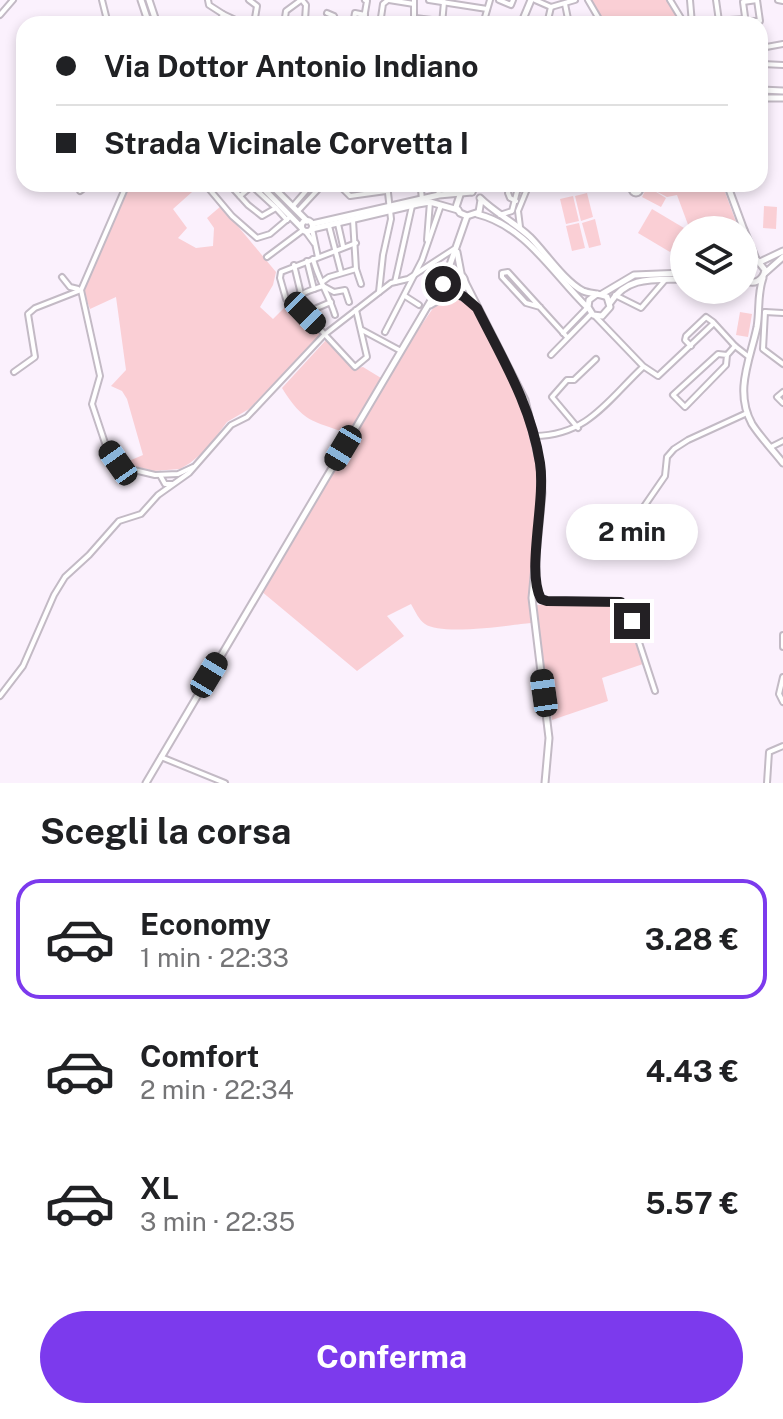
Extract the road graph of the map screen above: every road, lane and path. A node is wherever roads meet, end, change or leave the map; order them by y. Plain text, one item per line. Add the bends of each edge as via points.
1 (13, 0) edge
2 (208, 0) edge
3 (302, 0) edge
4 (366, 0) edge
5 (388, 0) edge
6 (429, 0) edge
7 (490, 0) edge
8 (499, 0) edge
9 (533, 0) edge
10 (575, 0) edge
11 (757, 0) edge
12 (444, 1) edge
13 (414, 2) edge
14 (512, 2) edge
15 (565, 4) junction
16 (551, 7) junction
17 (487, 9) junction
18 (327, 13) dead end
19 (223, 14) joint
20 (0, 15) edge
21 (365, 15) joint
22 (227, 16) edge
23 (285, 16) edge
24 (334, 16) edge
25 (354, 16) edge
26 (485, 16) edge
27 (549, 16) edge
28 (567, 16) edge
29 (745, 16) edge
30 (124, 192) edge
31 (213, 192) edge
32 (236, 192) edge
33 (245, 192) edge
34 (261, 192) edge
35 (264, 192) edge
36 (276, 192) edge
37 (306, 192) edge
38 (314, 192) edge
39 (386, 192) edge
40 (421, 192) edge
41 (433, 192) edge
42 (452, 192) edge
43 (472, 192) joint
44 (508, 192) edge
45 (516, 192) edge
46 (526, 192) edge
47 (730, 192) edge
48 (461, 194) junction
49 (240, 196) junction
50 (480, 198) junction
51 (422, 199) junction
52 (514, 200) junction
53 (430, 202) junction
54 (521, 203) junction
55 (412, 205) junction
56 (441, 205) junction
57 (276, 208) junction
58 (390, 209) junction
59 (458, 210) junction
60 (292, 213) junction
61 (477, 214) junction
62 (499, 215) junction
63 (467, 216) junction
64 (739, 216) edge
65 (353, 220) junction
66 (338, 224) junction
67 (329, 226) junction
68 (307, 227) junction
69 (520, 229) junction
70 (427, 242) junction
71 (356, 243) junction
72 (343, 246) junction
73 (458, 247) junction
74 (336, 251) junction
75 (424, 251) junction
76 (783, 251) edge
77 (267, 257) dead end
78 (783, 257) edge
79 (313, 259) junction
80 (435, 260) junction
81 (758, 261) joint
82 (294, 265) junction
83 (356, 269) junction
84 (341, 272) junction
85 (413, 275) junction
86 (670, 276) edge
87 (764, 276) junction
88 (62, 277) dead end
89 (444, 278) junction
90 (463, 278) junction
91 (670, 278) edge
92 (666, 279) junction
93 (758, 280) edge
94 (395, 282) junction
95 (322, 284) junction
96 (361, 284) dead end
97 (314, 289) junction
98 (81, 290) junction
99 (379, 292) junction
100 (454, 293) junction
101 (301, 294) junction
102 (598, 294) junction
103 (615, 295) junction
104 (405, 296) junction
105 (286, 299) dead end
106 (331, 302) junction
107 (349, 302) dead end
108 (758, 302) joint
109 (610, 304) junction
110 (419, 305) dead end
111 (540, 307) junction
112 (427, 308) junction
113 (477, 308) junction
114 (356, 310) junction
115 (591, 312) junction
116 (762, 312) junction
117 (305, 313) junction
118 (783, 313) edge
119 (605, 314) junction
120 (335, 315) dead end
121 (714, 323) junction
122 (362, 330) junction
123 (609, 330) junction
124 (385, 332) dead end
125 (324, 335) junction
126 (565, 335) junction
127 (691, 346) junction
128 (735, 346) junction
129 (401, 351) junction
130 (551, 355) dead end
131 (727, 355) junction
132 (749, 357) junction
133 (596, 359) dead end
134 (783, 364) edge
135 (643, 366) junction
136 (14, 372) dead end
137 (783, 392) edge
138 (783, 403) edge
139 (747, 413) junction
140 (578, 428) junction
141 (535, 436) junction
142 (783, 441) edge
143 (771, 447) junction
144 (783, 463) edge
145 (160, 475) junction
146 (179, 476) junction
147 (174, 484) junction
148 (634, 521) dead end
149 (534, 576) junction
150 (783, 635) edge
151 (783, 647) edge
152 (783, 677) edge
153 (0, 683) edge
154 (8, 686) junction
155 (655, 691) dead end
156 (0, 696) edge
157 (783, 702) edge
158 (783, 746) edge
159 (161, 757) junction
160 (146, 783) edge
161 (225, 783) edge
162 (545, 783) edge
163 (767, 783) edge

1 - 20 street
2 - 19 street
3 - 23 street
4 - 21 street
5 - 13 street
6 - 12 street
7 - 17 street
8 - 14 street
9 - 16 street
10 - 15 street
11 - 29 street via 743,2
12 - 17 street
15 - 16 street
15 - 28 street
16 - 27 street
17 - 26 street
18 - 24 street
19 - 22 street
21 - 25 street
30 - 98 street
31 - 60 street via 253,237 262,238
32 - 49 street
33 - 49 street
34 - 57 street
35 - 60 main road
36 - 60 main road
37 - 60 street
38 - 60 street
39 - 58 street
40 - 51 street
41 - 51 main road
42 - 48 main road
43 - 48 main road
43 - 50 main road
44 - 52 street
45 - 52 street
46 - 54 street
47 - 64 main road
48 - 59 main road
49 - 57 street via 262,216
50 - 61 main road
50 - 62 main road
51 - 58 main road
52 - 54 street
52 - 62 street via 512,211
53 - 55 main road
53 - 56 main road
53 - 70 street
54 - 69 street
55 - 58 main road
55 - 94 street
56 - 59 main road
56 - 70 street
57 - 60 street
58 - 65 main road
58 - 68 main road
58 - 99 street
59 - 63 main road
60 - 68 main road
61 - 63 main road
61 - 115 main road via 527,242
62 - 69 main road
63 - 73 main road
65 - 66 main road
65 - 71 street
66 - 67 main road
66 - 72 street
67 - 68 main road
67 - 74 street
68 - 77 street
68 - 79 street via 315,245
69 - 102 main road via 573,283
70 - 75 street
71 - 72 street
71 - 83 street
72 - 74 street
73 - 80 street
73 - 89 main road
73 - 90 main road
74 - 79 street
74 - 84 street
75 - 80 street
75 - 85 street
76 - 81 main road
78 - 87 main road
79 - 82 street
79 - 95 street
79 - 97 street
80 - 85 street
81 - 87 main road
82 - 101 street
82 - 105 street via 279,275
83 - 84 street
83 - 96 street
84 - 95 street
85 - 94 street
85 - 104 street
86 - 102 main road via 634,275
87 - 93 main road
87 - 108 main road
88 - 98 street
89 - 90 main road via 454,272
89 - 100 main road via 444,287
89 - 112 main road
90 - 100 main road via 462,290
90 - 113 main road
91 - 92 main road
92 - 103 main road via 635,281
92 - 103 street via 641,308
94 - 99 street
95 - 97 street
95 - 106 street
95 - 107 street via 334,292 345,290
97 - 101 street
98 - 136 street via 28,314 35,357
98 - 145 street via 100,376 92,404 106,446 118,463
99 - 114 street
100 - 112 main road
100 - 113 main road
101 - 117 street via 294,304
102 - 109 main road
102 - 115 main road via 589,300
103 - 109 main road
104 - 110 street
104 - 124 street
106 - 117 street
106 - 120 street
108 - 116 main road
109 - 119 main road
111 - 111 street via 508,272 502,273 526,303
111 - 126 street
112 - 129 main road
113 - 141 main road via 525,400
114 - 122 street
114 - 125 street
115 - 119 main road
115 - 123 street
115 - 126 street
116 - 118 street
116 - 132 main road
116 - 134 street via 763,349
117 - 125 street
119 - 123 street
121 - 127 street
121 - 127 street via 706,317 686,336
121 - 128 street
122 - 125 street via 367,357 355,367
122 - 129 street
123 - 135 street
125 - 146 street via 247,417 231,425 212,451
126 - 130 street
127 - 135 street via 658,376
128 - 131 street
128 - 132 street
129 - 159 main road
131 - 131 street via 726,365 685,407 673,395 718,354
132 - 139 main road via 743,389
133 - 140 street via 552,397
135 - 140 street
137 - 138 street via 777,397
139 - 143 main road
139 - 148 street via 674,449 667,457 665,476
140 - 141 street
141 - 149 main road via 542,493
142 - 143 street
143 - 144 main road
145 - 146 street
145 - 147 street via 165,484
146 - 147 street
147 - 154 street via 141,514 119,521 65,577 23,666
149 - 155 street via 541,599 547,601 621,602
149 - 162 main road via 533,613 549,738
150 - 151 street
152 - 157 street
153 - 154 street
154 - 156 street
158 - 163 street via 769,752
159 - 160 main road
159 - 161 street

